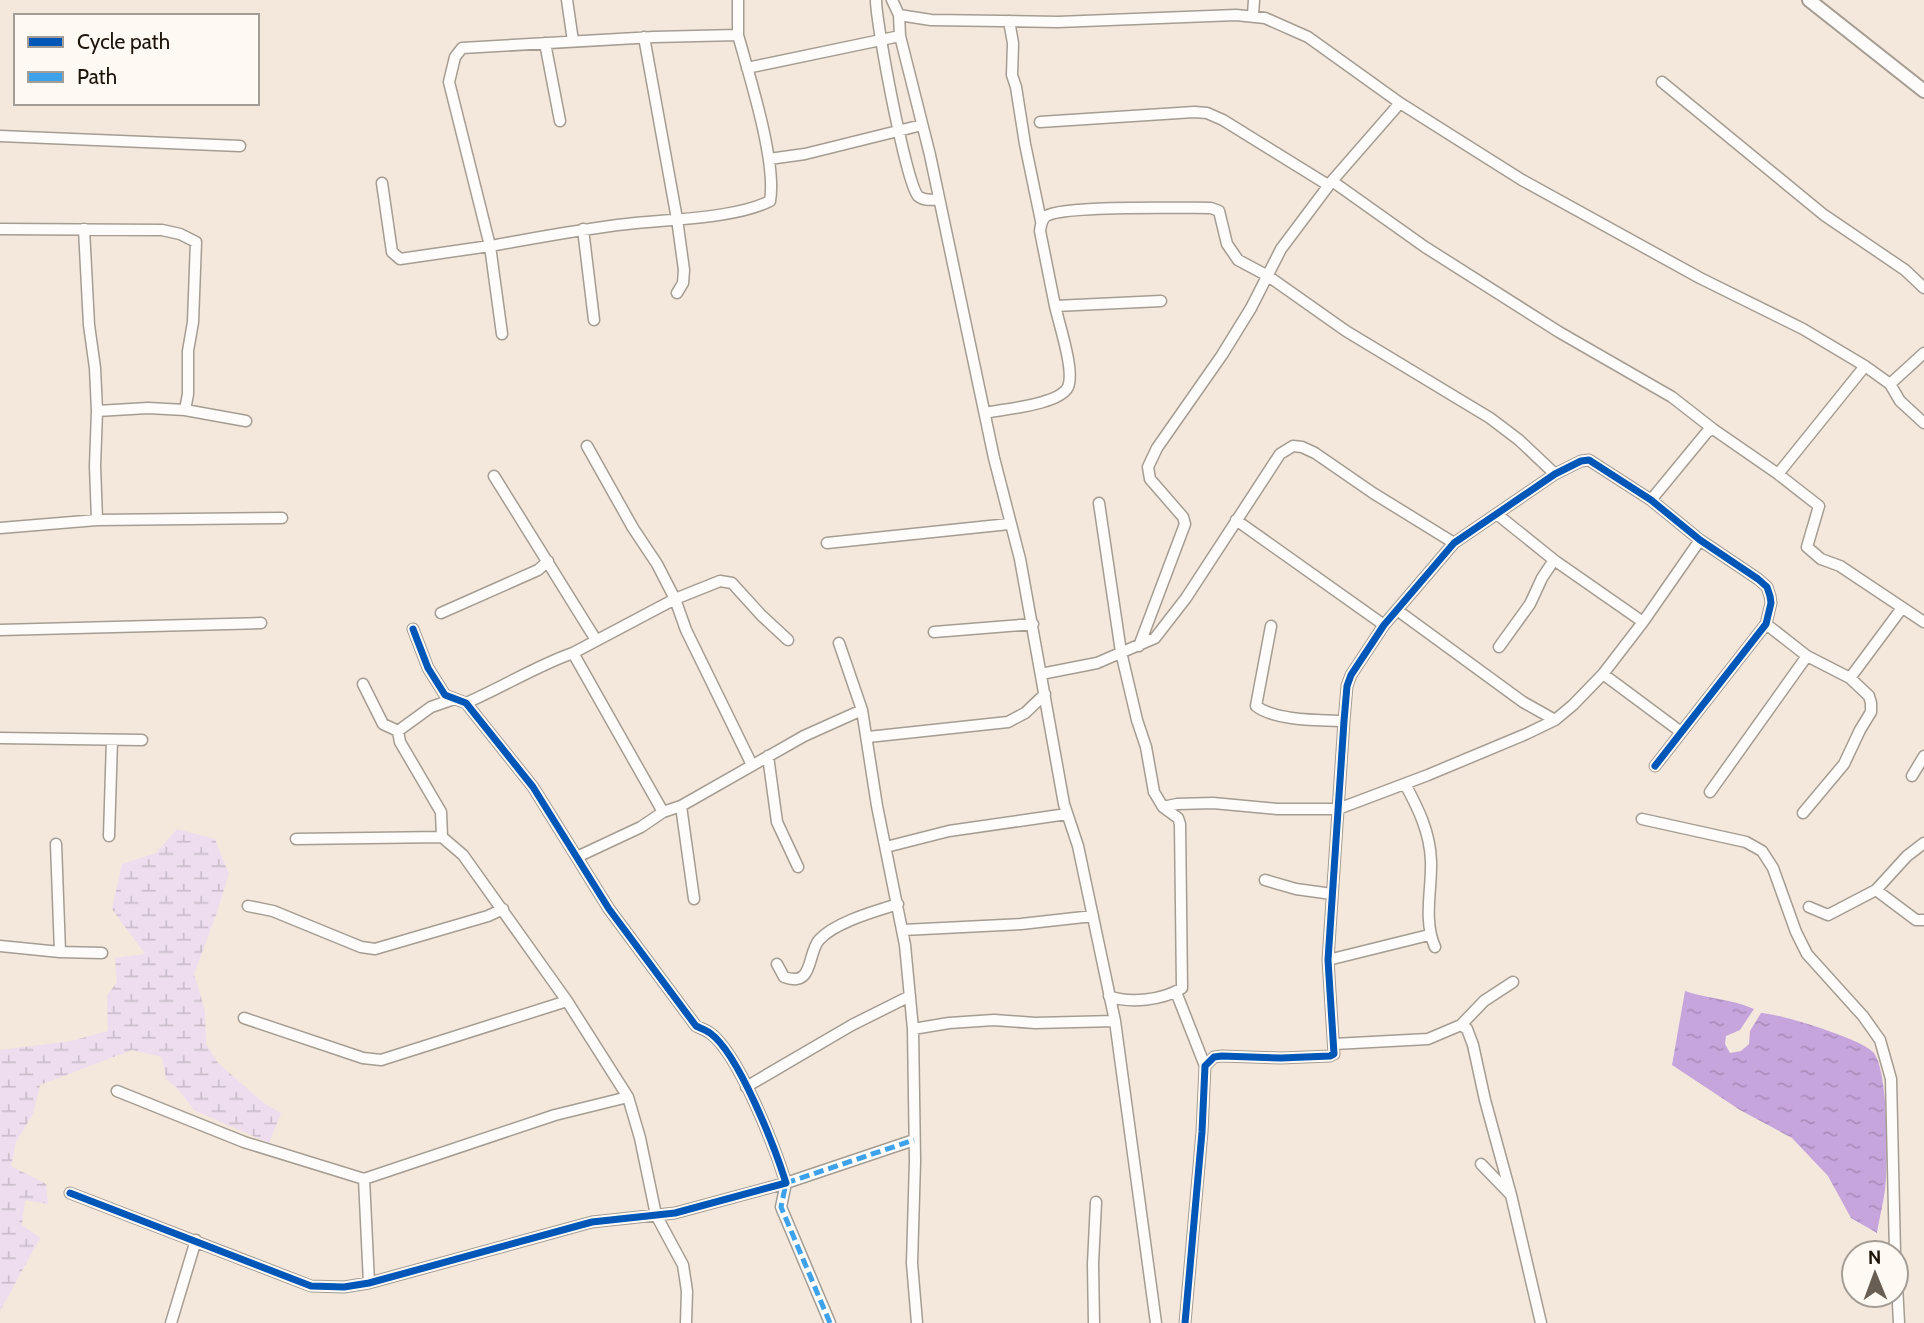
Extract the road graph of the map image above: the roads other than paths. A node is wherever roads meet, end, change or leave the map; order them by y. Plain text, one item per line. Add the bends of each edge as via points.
1 (567, 0) edge
2 (738, 0) edge
3 (876, 0) edge
4 (892, 0) edge
5 (1254, 0) edge
6 (1809, 0) edge
7 (899, 15) junction
8 (1252, 15) junction
9 (1009, 21) junction
10 (737, 35) junction
11 (900, 36) junction
12 (644, 37) junction
13 (881, 40) junction
14 (573, 41) junction
15 (545, 43) junction
16 (747, 68) junction
17 (1662, 82) dead end
18 (1924, 91) edge
19 (1400, 103) junction
20 (559, 121) dead end
21 (1040, 122) dead end
22 (922, 125) junction
23 (900, 130) junction
24 (0, 136) edge
25 (240, 146) dead end
26 (769, 159) junction
27 (382, 183) dead end
28 (1330, 183) junction
29 (939, 200) junction
30 (677, 219) junction
31 (1041, 221) junction
32 (0, 229) edge
33 (84, 229) junction
34 (583, 229) junction
35 (490, 246) junction
36 (1268, 276) junction
37 (1924, 288) edge
38 (677, 293) dead end
39 (1161, 301) dead end
40 (1055, 306) junction
41 (594, 320) dead end
42 (502, 334) dead end
43 (1924, 353) edge
44 (1866, 366) junction
45 (1890, 384) junction
46 (185, 410) junction
47 (97, 411) junction
48 (985, 413) junction
49 (246, 421) dead end
50 (1924, 423) edge
51 (1713, 429) junction
52 (587, 446) dead end
53 (1555, 474) junction
54 (1778, 474) junction
55 (494, 476) dead end
56 (1651, 500) junction
57 (1099, 503) dead end
58 (1498, 515) junction
59 (282, 518) dead end
60 (97, 520) junction
61 (1236, 520) junction
62 (1009, 524) junction
63 (0, 528) edge
64 (1700, 540) junction
65 (827, 543) dead end
66 (1454, 543) junction
67 (1554, 559) junction
68 (548, 561) junction
69 (675, 599) junction
70 (1902, 608) junction
71 (1397, 610) junction
72 (441, 613) dead end
73 (1643, 622) junction
74 (1924, 622) edge
75 (261, 623) dead end
76 (1033, 624) junction
77 (1766, 624) junction
78 (1384, 625) junction
79 (1271, 626) dead end
80 (414, 629) dead end
81 (0, 630) edge
82 (934, 632) dead end
83 (596, 640) junction
84 (788, 640) dead end
85 (839, 643) dead end
86 (1139, 646) junction
87 (1499, 647) dead end
88 (1121, 652) junction
89 (573, 653) junction
90 (1807, 656) junction
91 (1041, 674) junction
92 (1603, 674) junction
93 (1850, 678) junction
94 (363, 684) dead end
95 (1045, 694) junction
96 (454, 699) junction
97 (466, 704) junction
98 (862, 710) junction
99 (1555, 720) junction
100 (1344, 721) junction
101 (398, 731) junction
102 (1681, 733) junction
103 (868, 737) junction
104 (0, 738) edge
105 (112, 740) junction
106 (142, 740) dead end
107 (768, 756) junction
108 (1924, 756) edge
109 (752, 765) junction
110 (1655, 766) dead end
111 (1912, 776) dead end
112 (1405, 784) junction
113 (1710, 792) dead end
114 (681, 806) junction
115 (1163, 807) junction
116 (1338, 809) junction
117 (663, 812) junction
118 (1803, 813) dead end
119 (1068, 814) junction
120 (1642, 819) dead end
121 (109, 836) dead end
122 (442, 837) junction
123 (296, 839) dead end
124 (1924, 843) edge
125 (56, 844) dead end
126 (886, 847) junction
127 (577, 857) junction
128 (799, 867) dead end
129 (1265, 880) dead end
130 (1876, 890) junction
131 (1332, 894) junction
132 (694, 899) dead end
133 (898, 904) junction
134 (248, 906) dead end
135 (1809, 907) dead end
136 (503, 909) junction
137 (1093, 916) junction
138 (1924, 920) edge
139 (903, 930) junction
140 (1429, 935) junction
141 (0, 946) edge
142 (1435, 947) dead end
143 (60, 952) junction
144 (102, 953) dead end
145 (1328, 960) junction
146 (777, 964) dead end
147 (1513, 982) dead end
148 (1176, 992) junction
149 (910, 996) junction
150 (1109, 996) junction
151 (568, 1001) junction
152 (244, 1018) dead end
153 (1115, 1021) junction
154 (1461, 1025) junction
155 (913, 1029) junction
156 (1334, 1044) junction
157 (1205, 1066) junction
158 (746, 1087) junction
159 (117, 1091) dead end
160 (628, 1097) junction
161 (914, 1140) junction
162 (1481, 1164) dead end
163 (364, 1179) junction
164 (786, 1183) junction
165 (70, 1193) dead end
166 (1511, 1195) junction
167 (1096, 1202) dead end
168 (656, 1215) junction
169 (1895, 1239) edge
170 (196, 1240) junction
171 (369, 1283) junction
172 (171, 1323) edge
173 (686, 1323) edge
174 (830, 1323) edge
175 (917, 1323) edge
176 (1094, 1323) edge
177 (1156, 1323) edge
178 (1185, 1323) edge
179 (1541, 1323) edge

1 - 14 street
2 - 10 street
3 - 13 street
4 - 7 street
5 - 8 street
6 - 18 main road
7 - 9 street
7 - 11 street
8 - 9 street
8 - 19 street via 1308,37
9 - 31 street via 1012,75
10 - 12 street
10 - 16 street
11 - 13 street
11 - 22 street
12 - 14 street
12 - 30 street
13 - 16 street
13 - 23 street
14 - 15 street
15 - 20 street
15 - 35 street via 462,48 455,57 449,82
16 - 26 street
17 - 37 street via 1824,215
19 - 28 street
19 - 44 street via 1522,180
21 - 28 street via 1207,113
22 - 23 street
22 - 29 street
23 - 26 street
23 - 29 street via 913,186 919,196
24 - 25 street
26 - 30 street via 770,201
27 - 35 street via 392,252 400,259
28 - 36 street via 1281,249
28 - 51 street via 1559,332 1672,397
29 - 48 street
30 - 34 street
30 - 38 street via 684,270
31 - 36 street via 1047,215 1088,209 1211,208 1219,211 1231,253
31 - 40 street
32 - 33 street
33 - 46 street via 162,230 196,242
33 - 47 street
34 - 35 street
34 - 41 street
35 - 42 street
36 - 53 street via 1346,331 1490,418
36 - 86 street via 1148,467 1150,479 1184,517 1185,524
39 - 40 street
40 - 48 street via 1069,369 1065,392
43 - 45 street
44 - 45 street
44 - 54 street
45 - 50 street via 1900,401
46 - 47 street
46 - 49 street
47 - 60 street
48 - 62 street
51 - 54 street
51 - 56 street
52 - 69 street
53 - 56 street via 1589,460
53 - 58 street
54 - 70 street via 1819,506 1807,547
55 - 68 street
56 - 64 street
57 - 88 street
58 - 66 street
58 - 67 street
59 - 60 street
60 - 63 street
61 - 66 street via 1280,454 1293,446 1315,453
61 - 78 street
61 - 86 street via 1166,627
62 - 65 street
62 - 76 street
64 - 73 street
64 - 77 street via 1767,587 1771,603
66 - 71 street
67 - 73 street
67 - 87 street
68 - 72 street via 538,570
68 - 83 street
69 - 83 street
69 - 84 street via 720,581 732,583
69 - 109 street
70 - 74 street
70 - 93 street
71 - 78 street
71 - 99 street via 1523,702
73 - 92 street
75 - 81 street
76 - 82 street
76 - 91 street
77 - 90 street
77 - 102 street
78 - 100 street via 1351,675
79 - 100 street via 1256,706 1293,718
80 - 96 street via 428,668 446,695
83 - 89 street
85 - 98 street
86 - 88 street
88 - 91 street via 1097,663
88 - 115 street via 1154,792
89 - 97 street
89 - 117 street
90 - 93 street
90 - 113 street
91 - 95 street
92 - 99 street
92 - 102 street
93 - 118 street via 1869,696 1871,712 1844,764
94 - 101 street via 383,724
95 - 103 street via 1008,722
95 - 119 street
96 - 97 street
96 - 101 street via 431,707
97 - 127 street via 533,787
98 - 103 street
98 - 107 street
99 - 112 street
100 - 116 street
101 - 122 street via 441,813
102 - 110 street
103 - 126 street
104 - 105 street
105 - 106 street
105 - 121 street
107 - 109 street
107 - 128 street via 777,822
108 - 111 street
109 - 114 street
112 - 116 street
112 - 140 street via 1428,835
114 - 117 street
114 - 132 street
115 - 116 street via 1213,803
115 - 148 street via 1180,824 1183,981
116 - 131 street
117 - 127 street
119 - 126 street via 949,831
119 - 137 street
120 - 169 street via 1746,842 1762,851 1807,954 1880,1041 1891,1079
122 - 123 street
122 - 136 street via 463,855
124 - 130 street
125 - 143 street
126 - 133 street
127 - 158 street via 609,909 696,1026 712,1034
129 - 131 street
130 - 135 street via 1828,915
130 - 138 street via 1916,920
131 - 145 street
133 - 139 street
133 - 146 street via 846,922 818,941 809,967 798,978 784,977
134 - 136 street via 374,949
136 - 151 street
137 - 139 street
137 - 150 street
139 - 149 street
140 - 142 street
140 - 145 street
141 - 143 street
143 - 144 street
145 - 156 street
147 - 154 street via 1483,1001
148 - 150 street via 1131,1000
148 - 157 street
149 - 155 street
149 - 158 street
150 - 153 street
151 - 152 street via 381,1060
151 - 160 street
153 - 155 street via 994,1020
153 - 177 street
154 - 156 street via 1428,1039
154 - 166 street via 1473,1045
155 - 161 street
156 - 157 street via 1330,1056 1222,1056
157 - 178 street
158 - 164 street
159 - 163 street via 244,1142
160 - 163 street via 555,1115
160 - 168 street
161 - 164 street
161 - 175 street via 912,1263
162 - 166 street
163 - 171 street
164 - 168 street via 702,1208
164 - 174 street via 780,1207
165 - 170 street
166 - 179 street
167 - 176 street
168 - 171 street via 592,1222
168 - 173 street via 684,1265
170 - 171 street via 312,1286
170 - 172 street

